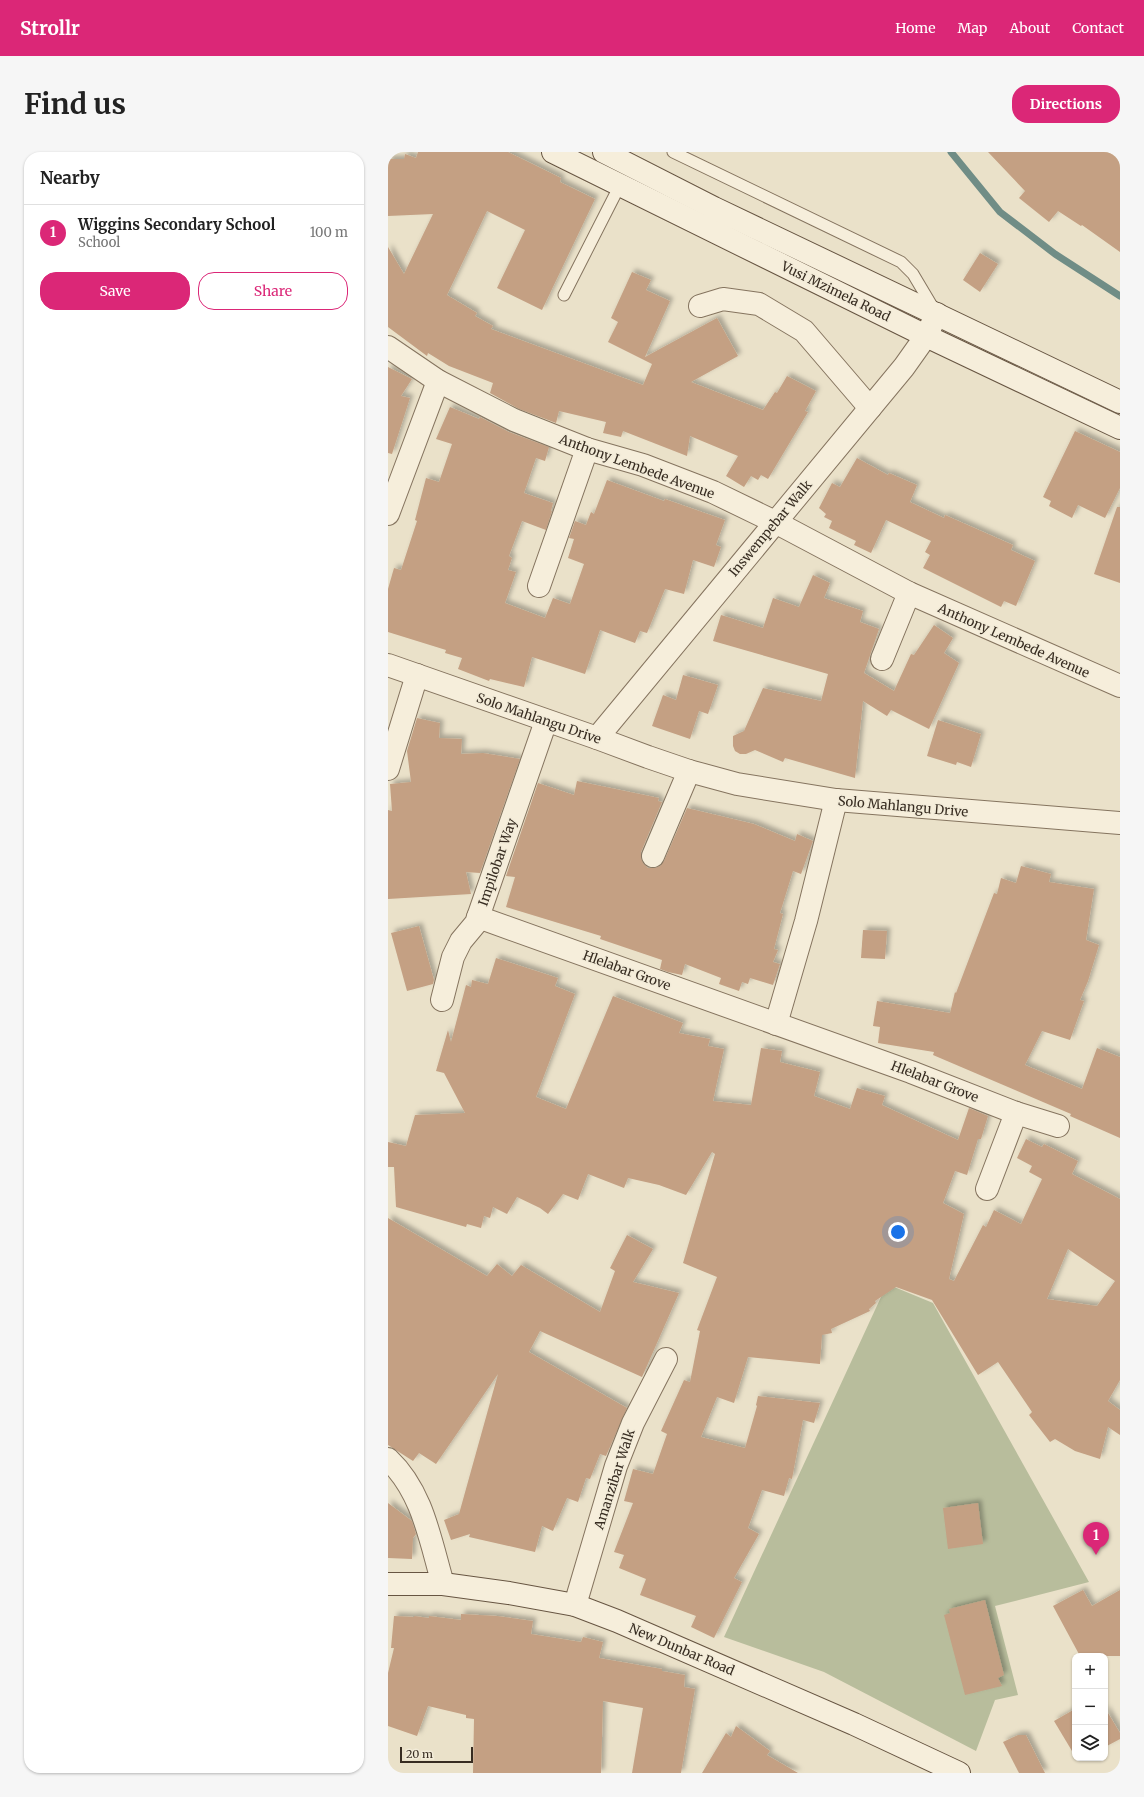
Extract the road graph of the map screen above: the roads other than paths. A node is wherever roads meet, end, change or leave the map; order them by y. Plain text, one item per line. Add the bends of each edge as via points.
1 (553, 152) edge
2 (604, 152) edge
3 (673, 152) edge
4 (620, 185) junction
5 (564, 295) dead end
6 (700, 306) dead end
7 (937, 314) junction
8 (926, 336) junction
9 (388, 347) edge
10 (438, 381) junction
11 (1120, 402) edge
12 (870, 408) junction
13 (1120, 428) edge
14 (587, 449) junction
15 (388, 514) edge
16 (775, 522) junction
17 (539, 586) dead end
18 (909, 593) junction
19 (882, 659) dead end
20 (388, 665) edge
21 (417, 675) junction
22 (1120, 686) edge
23 (546, 721) junction
24 (597, 738) junction
25 (388, 768) edge
26 (689, 771) junction
27 (836, 800) junction
28 (1120, 823) edge
29 (653, 856) dead end
30 (478, 917) junction
31 (442, 1000) dead end
32 (776, 1024) junction
33 (1016, 1112) junction
34 (1058, 1126) dead end
35 (987, 1189) dead end
36 (666, 1358) dead end
37 (388, 1459) edge
38 (388, 1584) edge
39 (443, 1584) junction
40 (574, 1605) junction
41 (960, 1773) edge

1 - 4 street, Vusi Mzimela Road
2 - 7 street, Vusi Mzimela Road via 714,208
3 - 7 lane via 901,262 913,274
4 - 5 lane
4 - 8 street, Vusi Mzimela Road
6 - 12 street via 723,299 759,304 804,331
7 - 8 street, Inswempebar Walk
7 - 11 street, Vusi Mzimela Road
8 - 12 street, Inswempebar Walk
8 - 13 street, Vusi Mzimela Road
9 - 10 street, Anthony Lembede Avenue
10 - 14 street, Anthony Lembede Avenue via 514,420
10 - 15 street
12 - 16 street, Inswempebar Walk
14 - 16 street, Anthony Lembede Avenue via 643,465 713,492
14 - 17 street
16 - 18 street, Anthony Lembede Avenue
16 - 24 street, Inswempebar Walk
18 - 19 street
18 - 22 street, Anthony Lembede Avenue
20 - 21 street, Solo Mahlangu Drive
21 - 23 street, Solo Mahlangu Drive
21 - 25 street
23 - 24 street, Solo Mahlangu Drive
23 - 30 street, Impilobar Way
24 - 26 street, Solo Mahlangu Drive
26 - 27 street, Solo Mahlangu Drive via 737,784
26 - 29 street
27 - 28 street, Solo Mahlangu Drive
27 - 32 street via 806,921
30 - 31 street, Impilobar Way via 453,956
30 - 32 street, Hlelabar Grove
32 - 33 street, Hlelabar Grove
33 - 34 street, Hlelabar Grove
33 - 35 street
36 - 40 street, Amanzibar Walk via 633,1423 616,1466
37 - 39 street via 409,1483 423,1512
38 - 39 street, New Dunbar Road
39 - 40 street, New Dunbar Road
40 - 41 street, New Dunbar Road via 624,1624 847,1721

